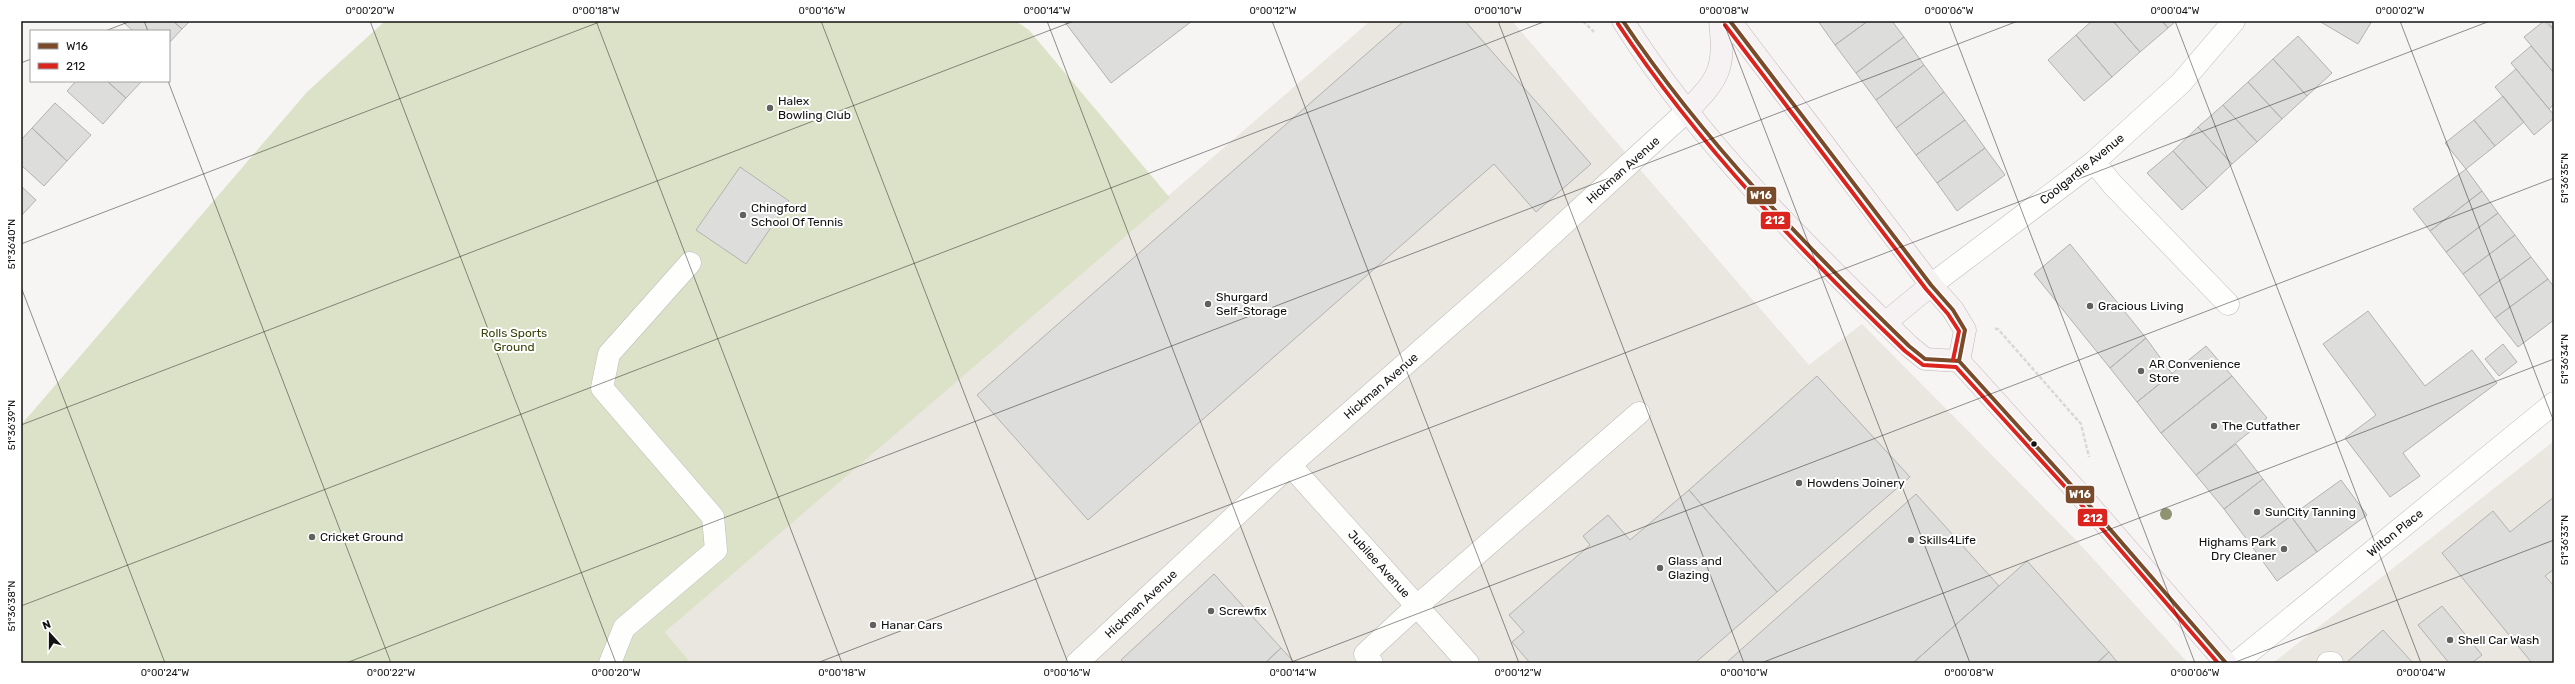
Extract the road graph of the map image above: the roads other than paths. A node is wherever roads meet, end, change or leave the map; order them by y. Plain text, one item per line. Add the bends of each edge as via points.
1 (1623, 21) edge
2 (1720, 21) edge
3 (1730, 21) edge
4 (2234, 21) edge
5 (1687, 111) junction
6 (2094, 162) junction
7 (690, 263) dead end
8 (1931, 285) junction
9 (2228, 304) dead end
10 (1886, 324) junction
11 (1959, 361) junction
12 (2554, 403) edge
13 (1639, 413) dead end
14 (1290, 465) junction
15 (1417, 606) junction
16 (610, 663) edge
17 (1077, 663) edge
18 (1372, 663) edge
19 (1468, 663) edge
20 (2226, 663) edge
21 (2236, 663) edge
22 (2328, 663) edge
23 (2332, 663) edge

1 - 5 main road
2 - 5 main road via 1723,50 1718,76 1711,88
3 - 8 main road
4 - 6 street, Coolgardie Avenue via 2181,84
5 - 10 main road via 1757,191
5 - 14 street, Hickman Avenue via 1517,266
6 - 8 street, Coolgardie Avenue
6 - 9 street
7 - 16 street via 609,354 602,388 713,516 716,550 624,628
8 - 10 main road
8 - 11 main road via 1953,310 1965,330
10 - 11 main road via 1925,359
11 - 20 main road via 2083,498
12 - 21 street, Wilton Place
13 - 15 street
14 - 15 street, Jubilee Avenue
14 - 17 street, Hickman Avenue
15 - 18 street via 1365,654
15 - 19 street, Jubilee Avenue
22 - 23 street

